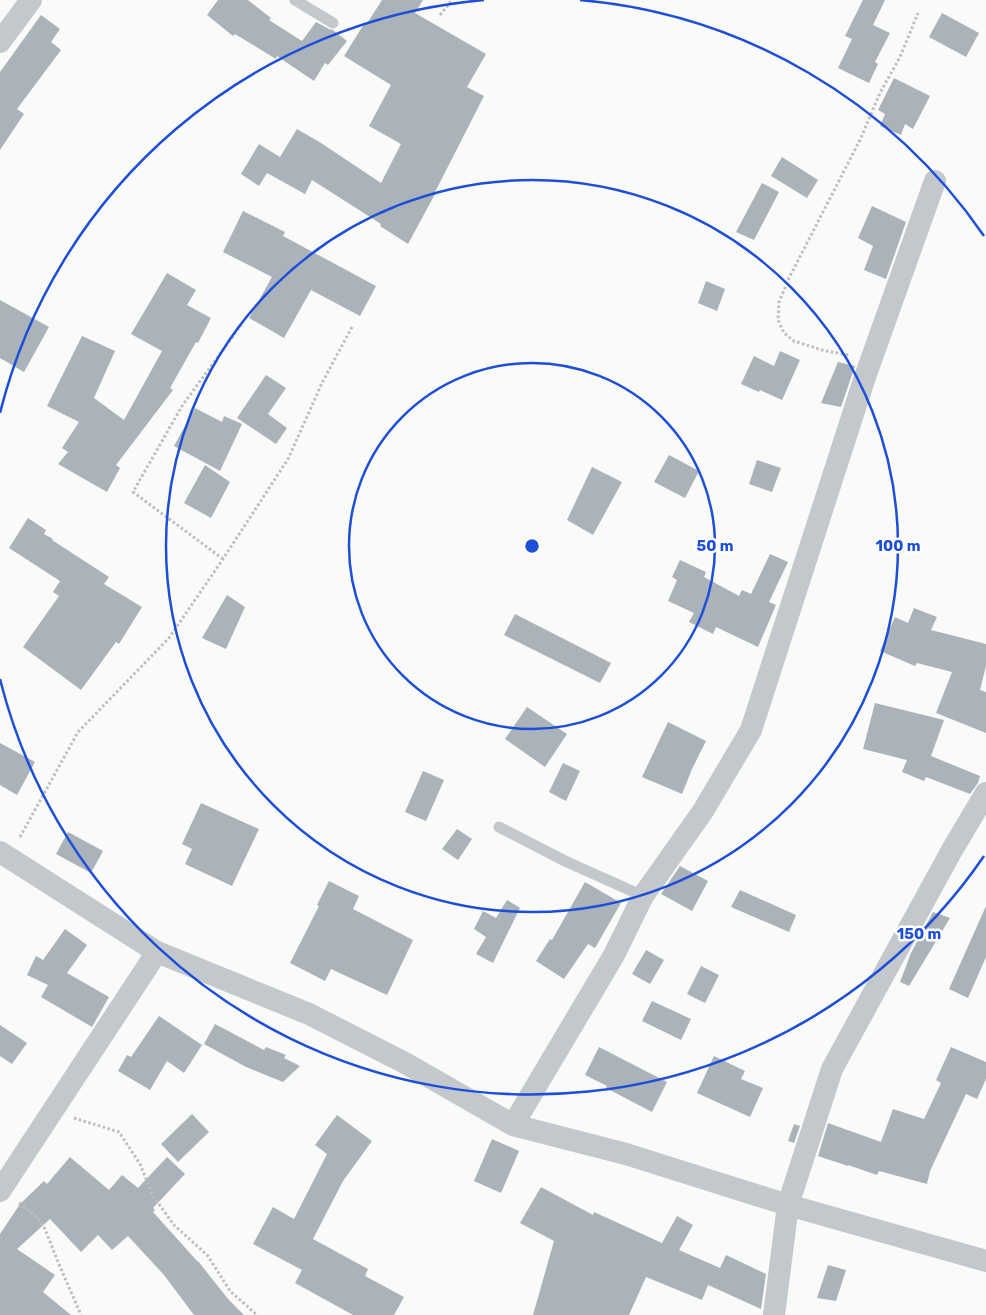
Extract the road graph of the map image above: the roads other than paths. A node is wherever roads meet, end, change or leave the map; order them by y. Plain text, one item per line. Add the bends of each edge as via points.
1 (295, 0) edge
2 (24, 2) edge
3 (333, 22) dead end
4 (0, 42) edge
5 (935, 181) dead end
6 (986, 793) edge
7 (499, 826) dead end
8 (4, 855) edge
9 (643, 896) junction
10 (157, 952) junction
11 (513, 1125) junction
12 (7, 1195) edge
13 (788, 1205) junction
14 (986, 1261) edge
15 (774, 1315) edge

1 - 3 lane
2 - 4 street
5 - 9 street via 865,377 750,730 703,811
6 - 13 street via 832,1069
7 - 9 lane via 565,861
8 - 10 street
9 - 11 street via 614,955
10 - 11 street via 309,1014 405,1063
10 - 12 street via 52,1112
11 - 13 street via 626,1154
13 - 14 street
13 - 15 street

